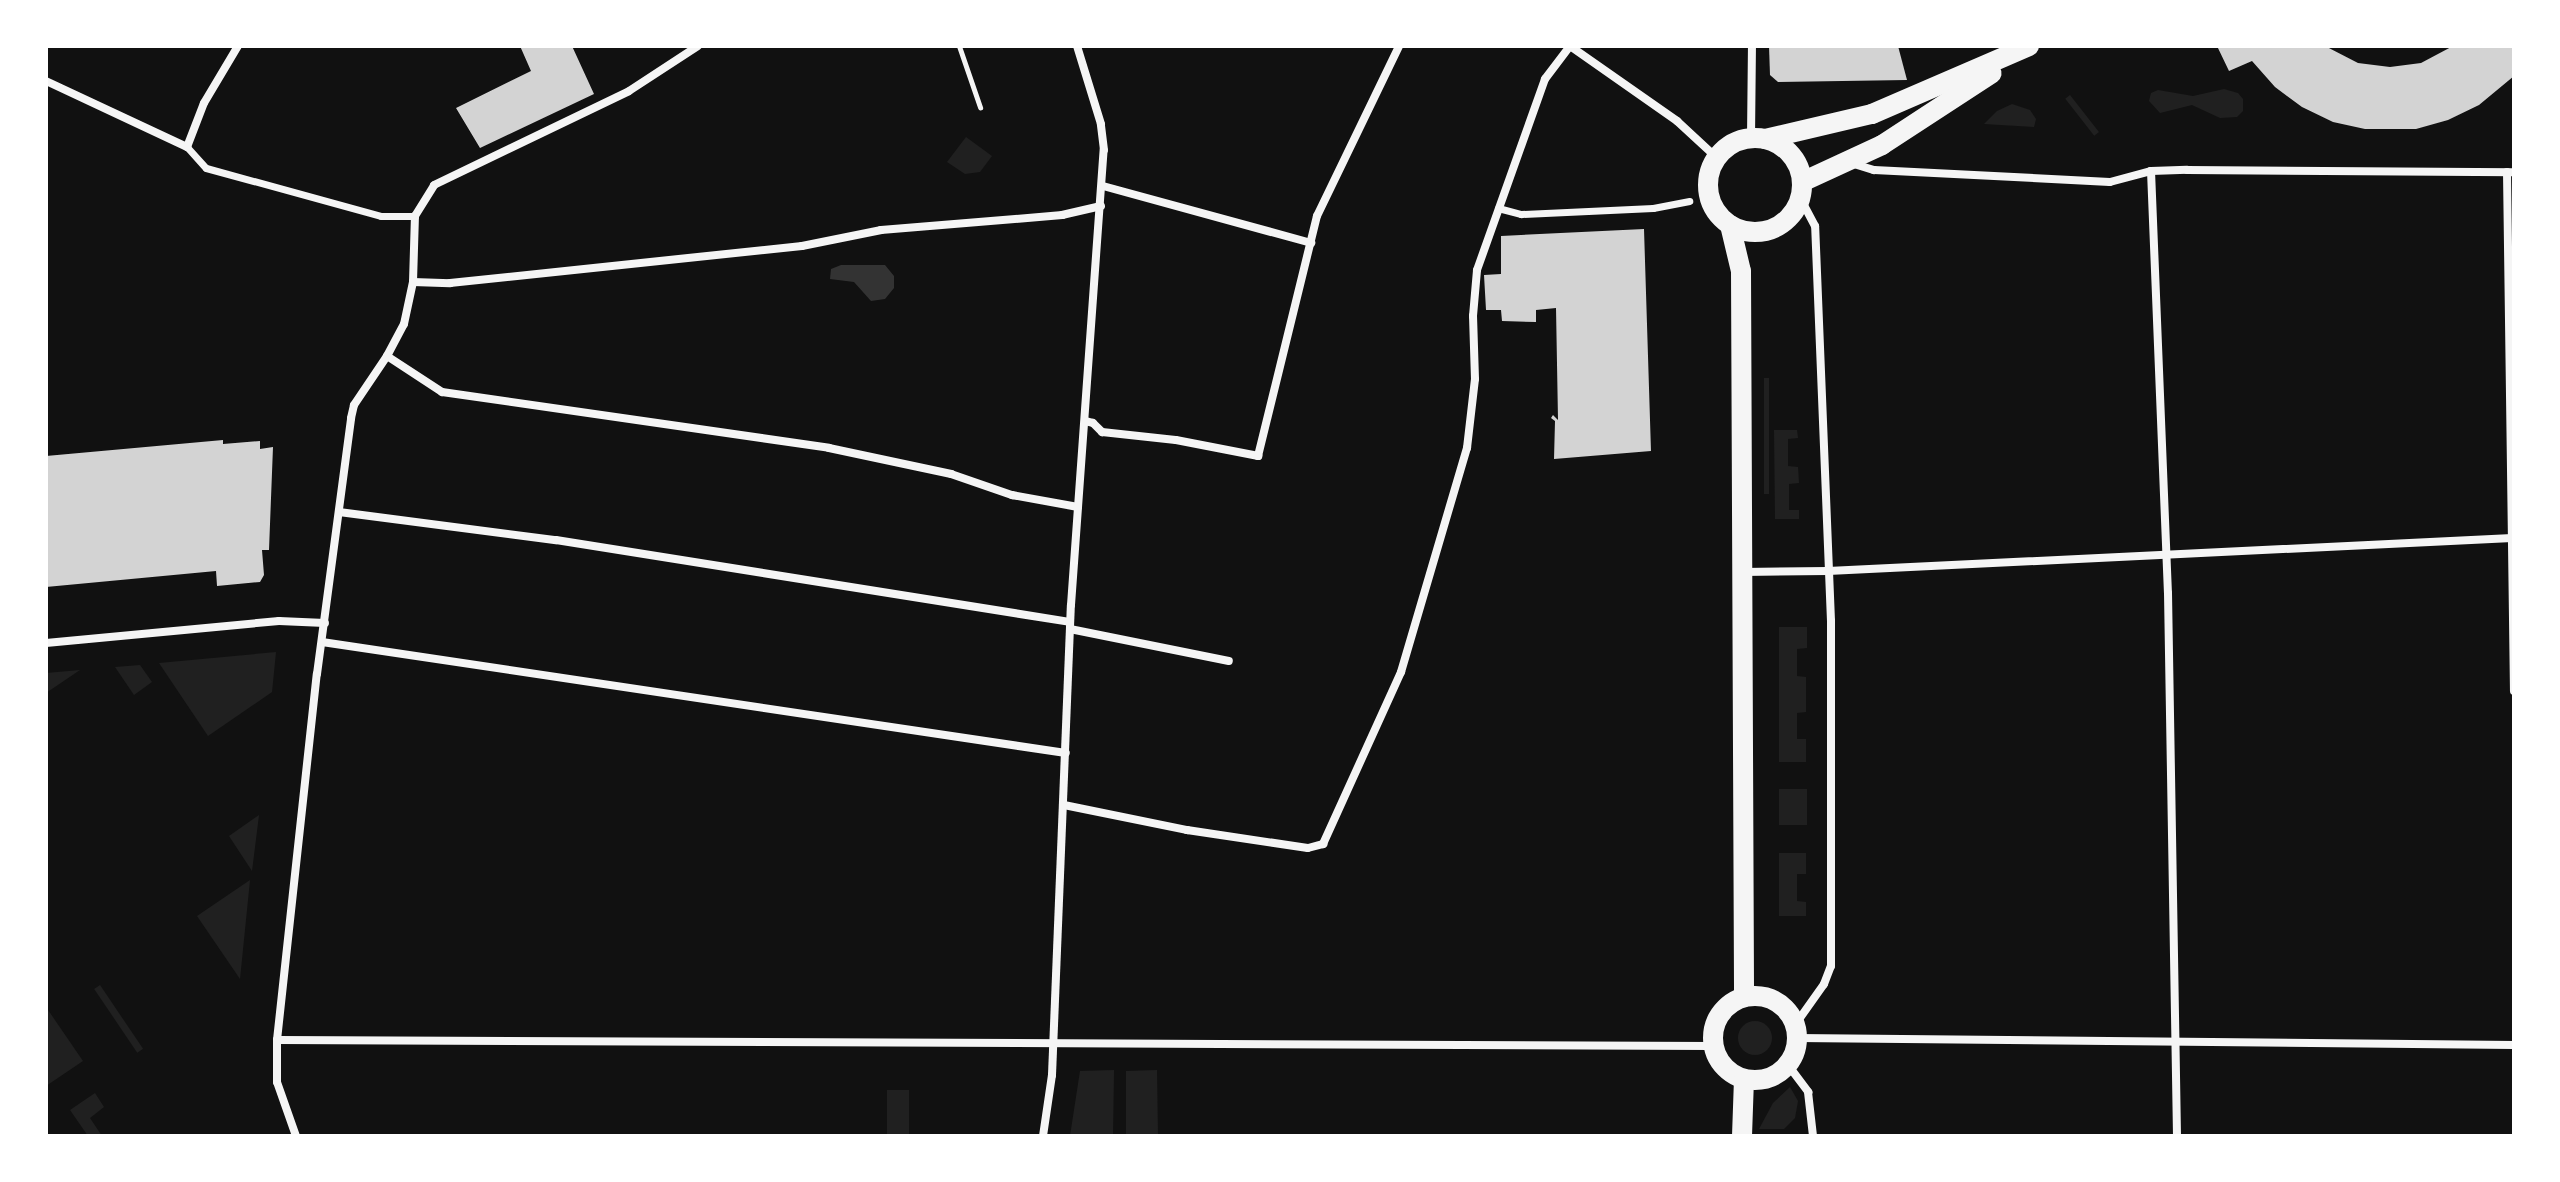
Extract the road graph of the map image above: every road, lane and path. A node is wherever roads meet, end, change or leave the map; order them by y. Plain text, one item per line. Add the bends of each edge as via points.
1 (238, 46) edge
2 (698, 46) edge
3 (959, 46) edge
4 (1077, 46) edge
5 (1399, 46) edge
6 (1570, 46) edge
7 (1752, 46) edge
8 (2030, 46) edge
9 (46, 81) edge
10 (980, 107) dead end
11 (1758, 139) junction
12 (187, 147) junction
13 (1717, 158) junction
14 (1845, 161) junction
15 (2151, 171) junction
16 (2510, 172) edge
17 (1103, 186) junction
18 (1801, 190) junction
19 (1689, 201) dead end
20 (1101, 206) junction
21 (1498, 208) junction
22 (415, 216) junction
23 (1730, 225) junction
24 (1758, 232) junction
25 (1311, 243) junction
26 (1741, 271) junction
27 (413, 282) junction
28 (387, 356) junction
29 (1085, 421) junction
30 (1078, 507) junction
31 (339, 512) junction
32 (2512, 538) junction
33 (2167, 554) junction
34 (1828, 571) junction
35 (1742, 572) junction
36 (325, 623) junction
37 (1070, 625) junction
38 (322, 642) junction
39 (46, 643) edge
40 (1229, 661) dead end
41 (2514, 691) edge
42 (1066, 753) junction
43 (1064, 805) junction
44 (1744, 997) junction
45 (1796, 1032) junction
46 (277, 1040) junction
47 (2175, 1041) junction
48 (1054, 1043) junction
49 (2514, 1045) edge
50 (1712, 1046) junction
51 (1788, 1065) junction
52 (1744, 1080) junction
53 (296, 1136) edge
54 (1043, 1136) edge
55 (1742, 1136) edge
56 (1813, 1136) edge
57 (2177, 1136) edge

1 - 12 street via 204,103
2 - 22 street via 629,91 434,185
3 - 10 path
4 - 17 street via 1101,124
5 - 25 street via 1317,216
6 - 13 street via 1677,121
6 - 21 street via 1545,79
7 - 11 street
8 - 11 main road via 1872,114
8 - 14 main road via 1916,125
9 - 12 street
11 - 13 main road via 1738,141
11 - 18 main road via 1791,154
12 - 22 street via 206,168 381,216
13 - 23 main road via 1708,187 1718,214
14 - 15 street via 1874,170 2110,182
14 - 18 main road
15 - 16 street
15 - 33 street
16 - 32 street
17 - 20 street
17 - 25 street
18 - 24 main road via 1796,209 1780,225
18 - 34 street via 1815,226
19 - 21 street via 1653,208 1521,214
20 - 27 street via 1062,215 881,230 802,246 450,283
20 - 29 street
21 - 43 street via 1477,270 1475,379 1467,448 1401,672 1323,844 1308,848 1187,830
22 - 27 street
23 - 24 main road
23 - 26 main road
24 - 26 main road
25 - 29 street via 1258,456 1102,432
26 - 35 main road
27 - 28 street via 404,324
28 - 30 street via 442,392 829,448
28 - 31 street via 351,418
29 - 30 street
30 - 37 street
31 - 36 street
31 - 37 street via 768,572
32 - 33 street
32 - 41 street
33 - 34 street
33 - 47 street
34 - 35 street
34 - 45 street via 1831,966
35 - 44 main road
36 - 38 street
36 - 39 street via 279,621
37 - 40 street
37 - 42 street
38 - 42 street
38 - 46 street
42 - 43 street
43 - 48 street
44 - 45 main road via 1780,1005
44 - 50 main road via 1723,1010
45 - 47 street
45 - 51 main road
46 - 48 street
46 - 53 street via 277,1082
47 - 49 street
47 - 57 street
48 - 50 street
48 - 54 street
50 - 52 main road via 1723,1067
51 - 52 main road via 1768,1079
51 - 56 street via 1808,1092
52 - 55 main road

